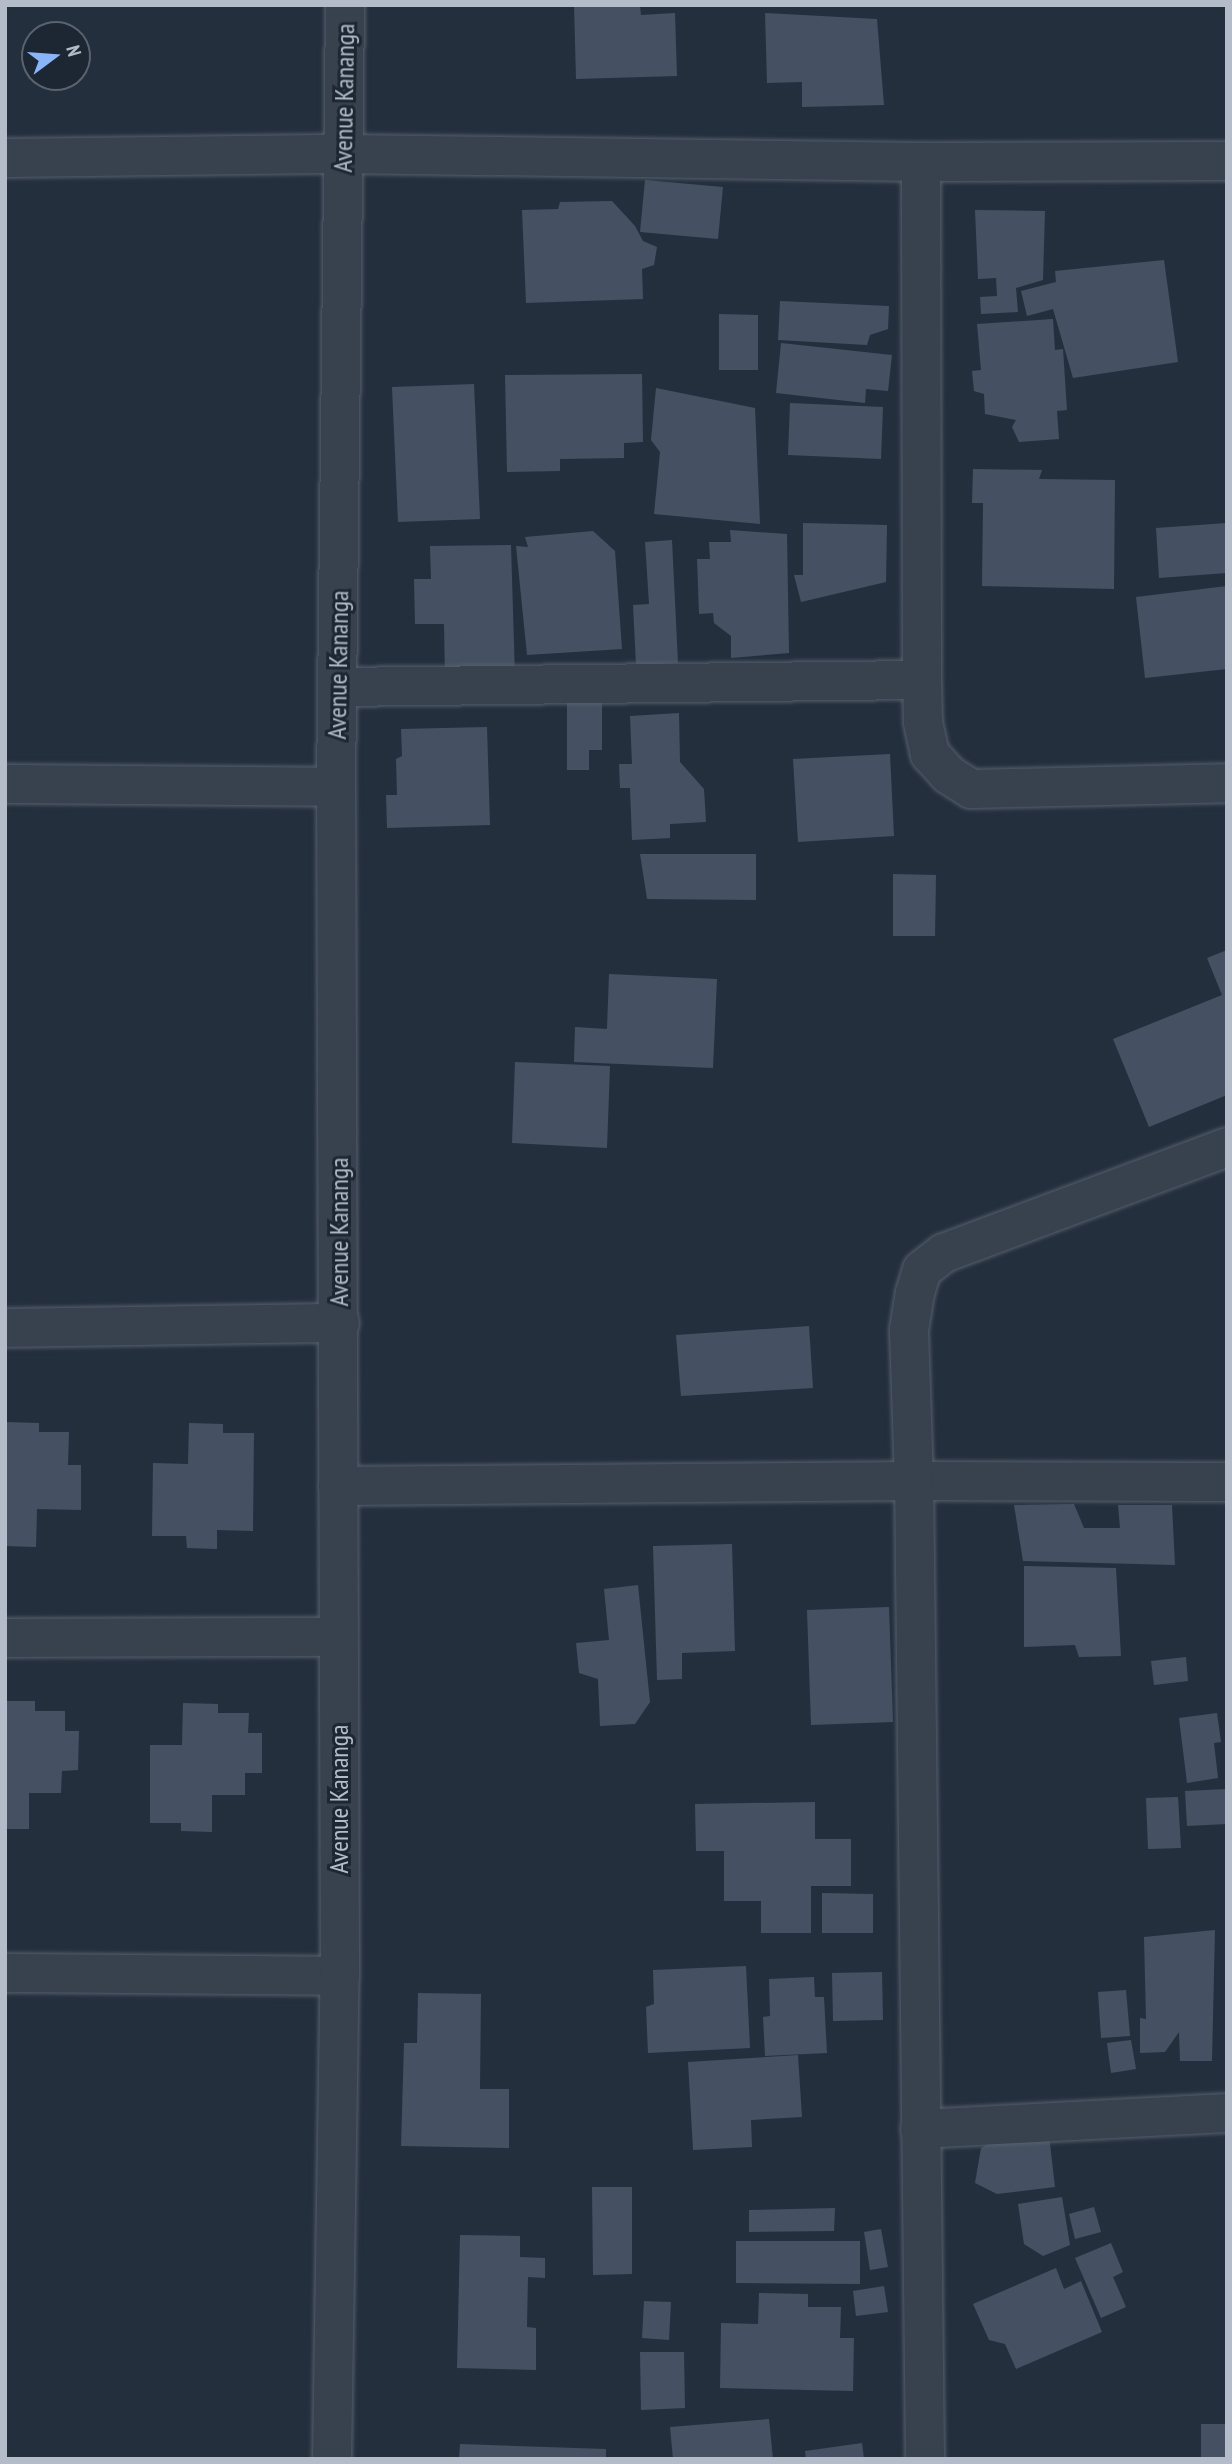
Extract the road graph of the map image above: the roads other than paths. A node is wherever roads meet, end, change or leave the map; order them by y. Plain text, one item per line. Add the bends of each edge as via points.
1 (345, 5) edge
2 (343, 154) junction
3 (5, 158) edge
4 (1227, 161) edge
5 (921, 162) junction
6 (922, 680) junction
7 (337, 687) junction
8 (1227, 783) edge
9 (5, 784) edge
10 (336, 787) junction
11 (1227, 1147) edge
12 (340, 1323) junction
13 (5, 1328) edge
14 (914, 1481) junction
15 (1227, 1482) edge
16 (338, 1486) junction
17 (338, 1637) junction
18 (5, 1638) edge
19 (5, 1973) edge
20 (340, 1976) junction
21 (1227, 2113) edge
22 (920, 2129) junction
23 (332, 2459) edge
24 (925, 2459) edge

1 - 2 street, Avenue Kananga
2 - 3 street
2 - 5 street
2 - 7 street, Avenue Kananga
4 - 5 street
5 - 6 street
6 - 7 street
6 - 8 street via 923,722 930,754 949,775 971,789
7 - 10 street, Avenue Kananga
9 - 10 street
10 - 12 street, Avenue Kananga
11 - 14 street via 944,1253 922,1270 909,1329
12 - 13 street
12 - 16 street, Avenue Kananga
14 - 15 street
14 - 16 street
14 - 22 street
16 - 17 street, Avenue Kananga
17 - 18 street
17 - 20 street, Avenue Kananga
19 - 20 street
20 - 23 street, Avenue Kananga
21 - 22 street
22 - 24 street

